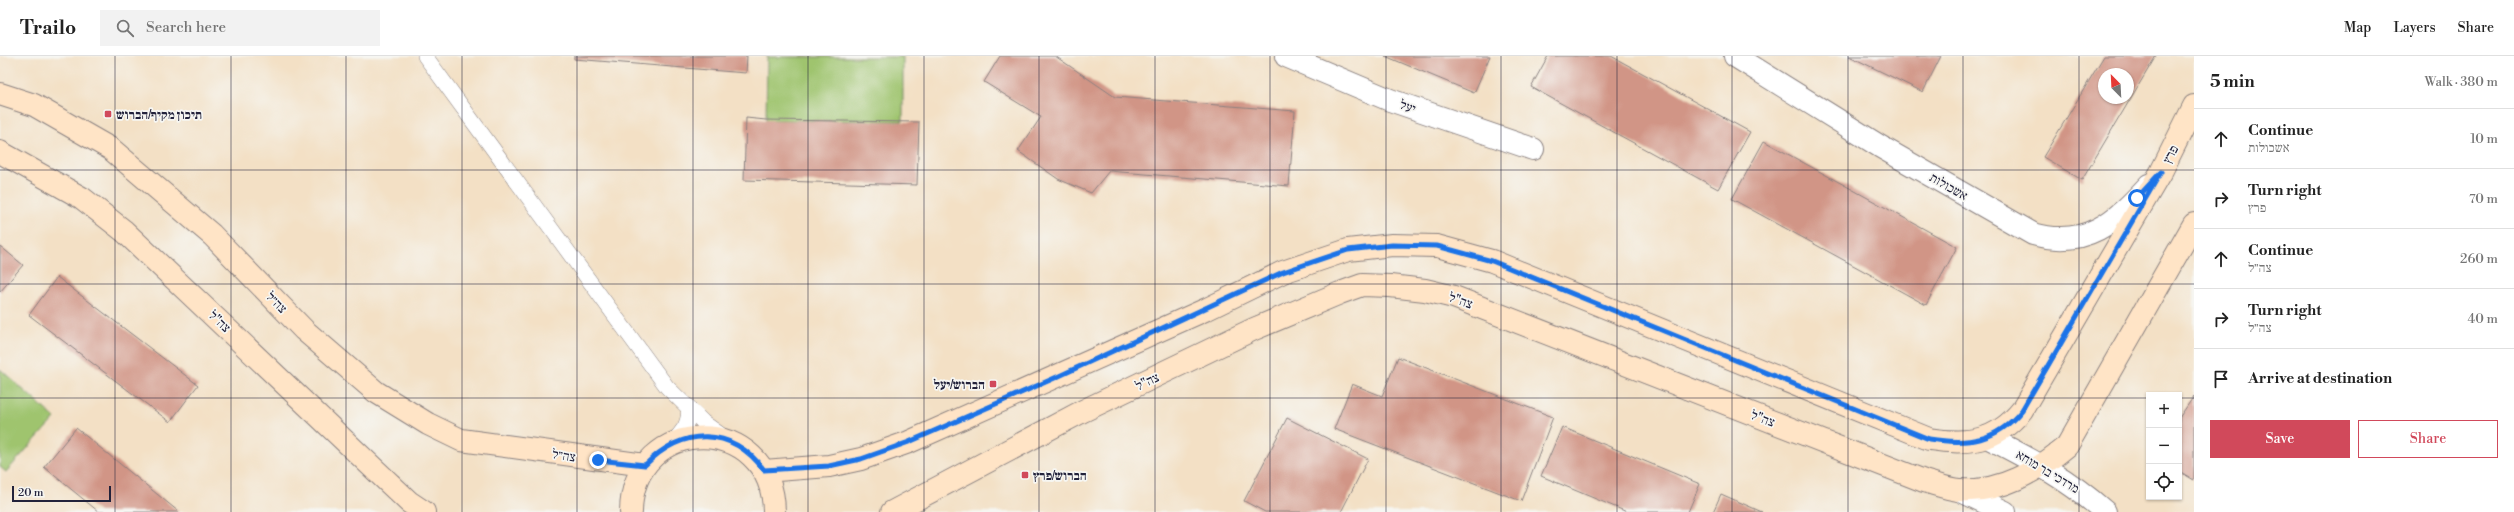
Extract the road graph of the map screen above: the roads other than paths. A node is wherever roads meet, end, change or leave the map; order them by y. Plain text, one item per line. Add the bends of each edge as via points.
1 (425, 56) edge
2 (1286, 56) edge
3 (1736, 56) edge
4 (0, 94) edge
5 (2194, 106) edge
6 (1533, 149) dead end
7 (0, 152) edge
8 (2161, 172) junction
9 (2194, 224) edge
10 (688, 406) junction
11 (1987, 436) junction
12 (733, 443) junction
13 (670, 444) junction
14 (645, 465) junction
15 (2044, 466) junction
16 (764, 470) junction
17 (1959, 490) junction
18 (2099, 510) edge
19 (424, 512) edge
20 (631, 512) edge
21 (774, 512) edge
22 (892, 512) edge
23 (2005, 512) edge

1 - 10 lane via 667,386
2 - 6 street, יעל via 1390,100
3 - 8 street, אשכולות via 1881,147 2033,234 2051,239 2072,239 2097,231 2115,218
4 - 14 main road, צה״ל via 34,105 111,149 212,235 304,330 376,392 428,424 461,440
5 - 8 main road, פרץ
7 - 19 main road, צה"ל via 82,198 124,231 409,502
8 - 11 main road, פרץ via 2022,410 2008,426
9 - 15 main road via 2067,446
10 - 12 lane via 703,422
10 - 13 lane via 690,416 686,428
11 - 15 street, מרדכי בר מוחא
11 - 16 main road via 1963,443 1929,439 1492,261 1437,246 1392,245 1348,250 1283,272 909,442 861,459 829,466
12 - 13 main road via 701,436
12 - 16 main road via 750,454
13 - 14 main road
14 - 20 main road via 634,487
15 - 17 main road, צה"ל via 2010,483 1989,488
15 - 18 street, מרדכי בר מוחא via 2079,488
16 - 21 main road via 771,485
17 - 22 main road, צה"ל via 1924,481 1454,297 1418,289 1362,285 1254,330 1083,411
17 - 23 street

